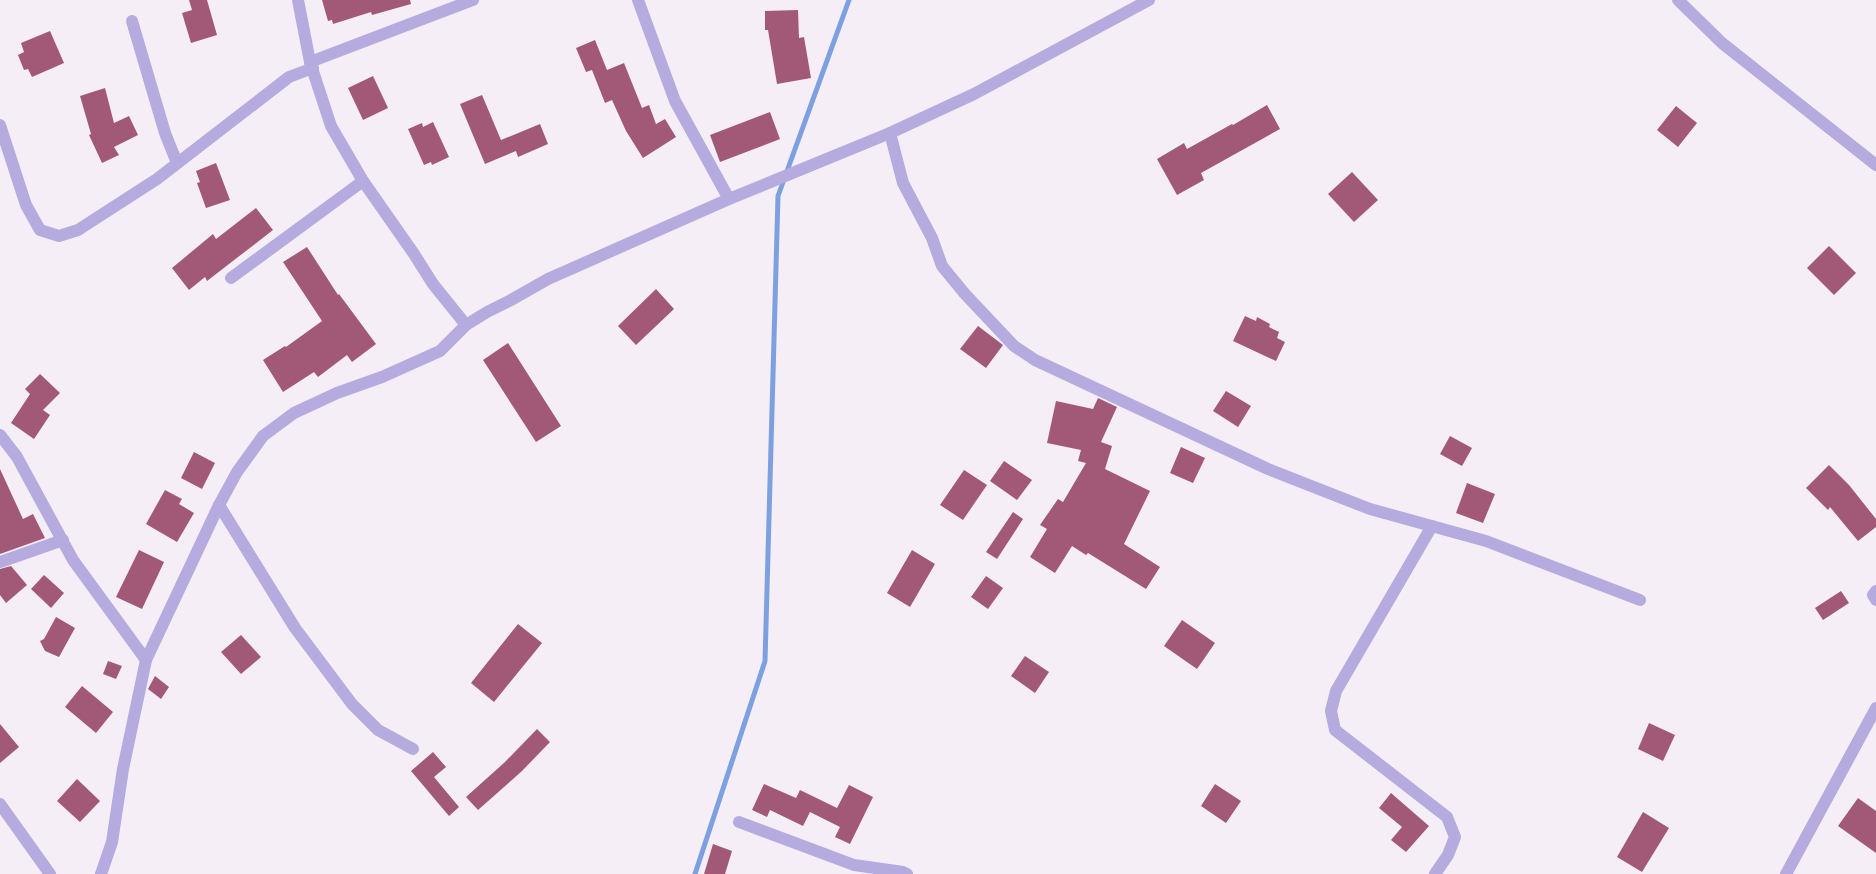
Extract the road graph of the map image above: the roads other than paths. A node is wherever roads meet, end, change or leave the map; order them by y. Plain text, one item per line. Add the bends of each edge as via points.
1 (298, 0) edge
2 (473, 0) edge
3 (638, 0) edge
4 (1149, 0) edge
5 (1678, 0) edge
6 (132, 21) dead end
7 (311, 65) junction
8 (0, 125) edge
9 (890, 134) junction
10 (177, 163) junction
11 (1876, 165) edge
12 (363, 181) junction
13 (729, 199) junction
14 (231, 278) dead end
15 (466, 325) junction
16 (0, 435) edge
17 (219, 505) junction
18 (1432, 526) junction
19 (63, 540) junction
20 (0, 562) edge
21 (1876, 591) edge
22 (1640, 600) dead end
23 (1876, 600) edge
24 (146, 660) junction
25 (1876, 708) edge
26 (413, 749) dead end
27 (0, 804) edge
28 (739, 822) dead end
29 (50, 874) edge
30 (101, 874) edge
31 (907, 874) edge
32 (1435, 874) edge
33 (1786, 874) edge

1 - 7 street
2 - 7 street
3 - 13 street via 675,101
4 - 9 street via 974,94
5 - 11 street via 1722,43
6 - 10 street via 165,133
7 - 10 street via 289,77
7 - 12 street via 331,126
8 - 10 street via 30,211 40,230 59,236 78,230 157,179
9 - 13 street
9 - 18 street via 903,183 932,238 942,266 1014,346 1035,360 1268,469 1370,509
12 - 14 street
12 - 15 street via 433,284
13 - 15 street via 548,280
15 - 17 street via 440,351 382,377 337,393 288,418 263,436 237,472
16 - 19 street via 17,457
17 - 24 street
17 - 26 street via 295,628 352,704 378,730
18 - 22 street via 1486,541
18 - 32 street via 1336,691 1331,711 1336,730 1447,817 1455,837 1448,855
19 - 20 street
19 - 24 street via 73,560
21 - 23 street via 1873,595
24 - 30 street via 123,769 112,842
25 - 33 street
27 - 29 street
28 - 31 street via 854,865

